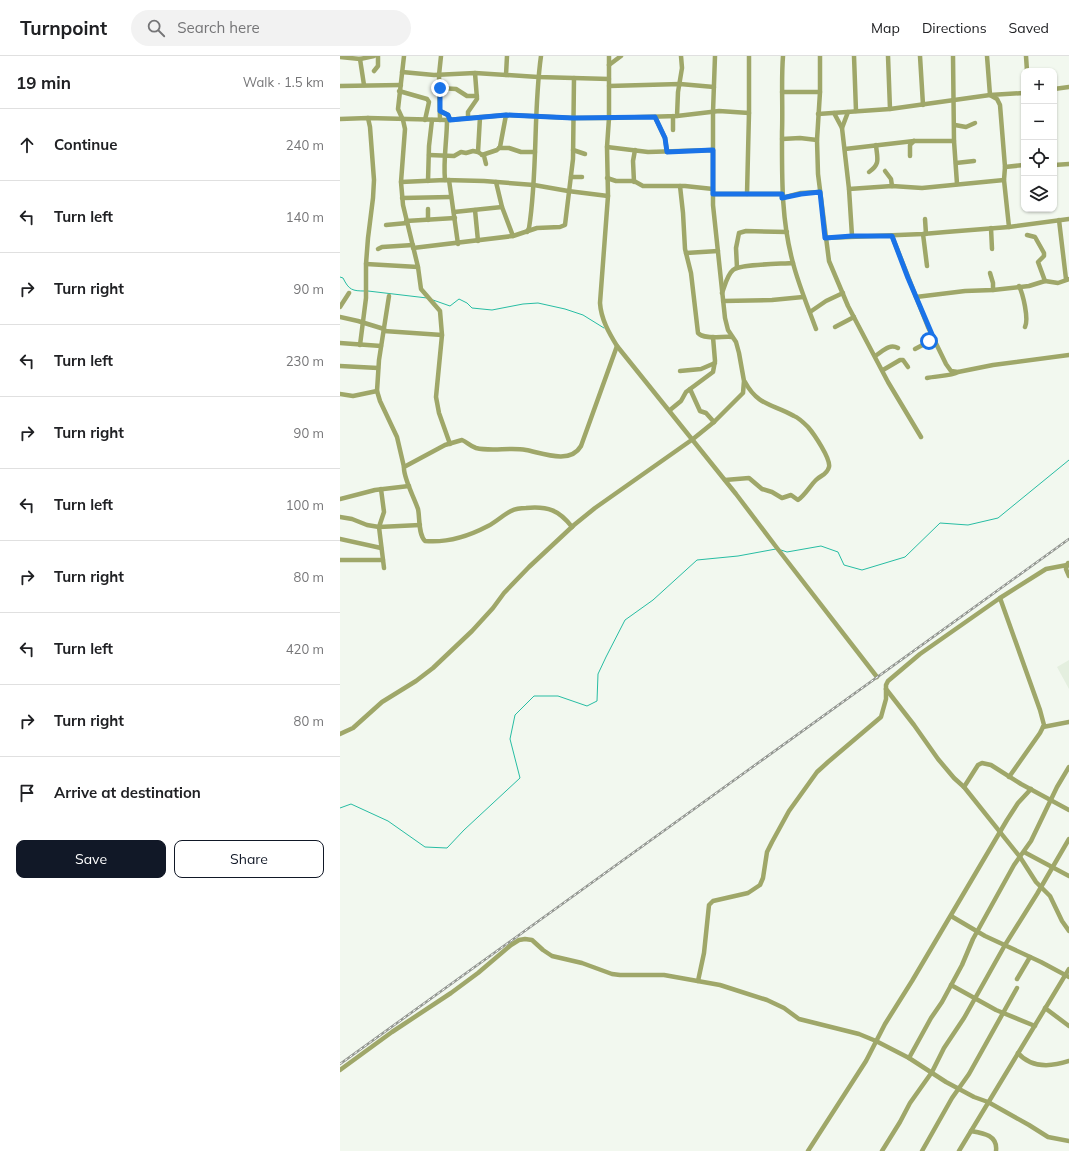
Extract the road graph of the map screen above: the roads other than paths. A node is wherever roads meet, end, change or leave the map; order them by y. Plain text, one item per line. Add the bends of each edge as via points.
1 (374, 56) edge
2 (378, 56) edge
3 (404, 56) edge
4 (441, 56) edge
5 (507, 56) edge
6 (541, 56) edge
7 (609, 56) edge
8 (621, 56) edge
9 (681, 56) edge
10 (715, 56) edge
11 (749, 56) edge
12 (783, 56) edge
13 (820, 56) edge
14 (854, 56) edge
15 (888, 56) edge
16 (920, 56) edge
17 (953, 56) edge
18 (987, 56) edge
19 (1026, 56) edge
20 (340, 57) edge
21 (360, 59) junction
22 (609, 65) junction
23 (1027, 68) edge
24 (374, 71) dead end
25 (402, 72) junction
26 (475, 73) junction
27 (439, 75) junction
28 (506, 75) junction
29 (538, 77) junction
30 (574, 78) junction
31 (609, 79) junction
32 (680, 84) junction
33 (364, 85) junction
34 (401, 85) junction
35 (340, 86) edge
36 (609, 86) junction
37 (440, 88) junction
38 (714, 88) junction
39 (1069, 88) edge
40 (1057, 89) edge
41 (399, 91) junction
42 (782, 92) junction
43 (820, 92) junction
44 (1021, 93) edge
45 (990, 95) junction
46 (1001, 95) junction
47 (477, 96) junction
48 (953, 101) junction
49 (999, 102) junction
50 (923, 105) junction
51 (398, 109) junction
52 (890, 109) junction
53 (440, 111) junction
54 (856, 111) junction
55 (713, 112) junction
56 (848, 112) junction
57 (749, 113) junction
58 (834, 113) junction
59 (818, 114) junction
60 (506, 115) junction
61 (675, 116) junction
62 (480, 117) junction
63 (536, 117) junction
64 (655, 117) junction
65 (368, 118) junction
66 (468, 118) junction
67 (573, 118) junction
68 (609, 118) junction
69 (340, 119) edge
70 (392, 119) junction
71 (403, 120) junction
72 (425, 120) junction
73 (432, 120) junction
74 (440, 120) junction
75 (448, 120) junction
76 (974, 123) dead end
77 (955, 125) junction
78 (842, 128) junction
79 (673, 130) dead end
80 (782, 139) junction
81 (816, 140) junction
82 (914, 141) junction
83 (954, 141) junction
84 (876, 145) junction
85 (607, 146) junction
86 (499, 148) junction
87 (845, 149) junction
88 (573, 150) junction
89 (635, 150) junction
90 (713, 150) junction
91 (535, 152) junction
92 (667, 152) junction
93 (480, 153) junction
94 (585, 154) dead end
95 (428, 155) junction
96 (445, 156) junction
97 (910, 156) dead end
98 (974, 162) dead end
99 (956, 163) junction
100 (486, 164) dead end
101 (1069, 164) edge
102 (1057, 165) edge
103 (1021, 166) edge
104 (1005, 167) junction
105 (885, 171) dead end
106 (869, 172) dead end
107 (571, 177) junction
108 (582, 177) dead end
109 (607, 178) junction
110 (447, 180) junction
111 (1004, 180) junction
112 (428, 181) junction
113 (401, 182) junction
114 (496, 182) junction
115 (634, 182) junction
116 (957, 184) junction
117 (534, 185) junction
118 (680, 186) junction
119 (892, 186) junction
120 (849, 189) junction
121 (568, 191) junction
122 (713, 191) junction
123 (820, 192) junction
124 (747, 194) junction
125 (608, 196) junction
126 (782, 196) junction
127 (451, 197) junction
128 (402, 198) junction
129 (502, 207) junction
130 (428, 209) dead end
131 (475, 210) junction
132 (454, 212) junction
133 (455, 218) junction
134 (925, 219) dead end
135 (1069, 219) edge
136 (428, 220) junction
137 (1059, 220) junction
138 (406, 222) junction
139 (386, 225) dead end
140 (991, 228) junction
141 (1009, 228) junction
142 (527, 232) junction
143 (787, 232) junction
144 (925, 234) junction
145 (1027, 235) dead end
146 (513, 236) junction
147 (852, 236) junction
148 (892, 236) junction
149 (825, 238) junction
150 (478, 241) junction
151 (458, 244) junction
152 (413, 247) junction
153 (378, 249) dead end
154 (992, 249) dead end
155 (718, 250) junction
156 (686, 253) junction
157 (793, 263) junction
158 (366, 264) junction
159 (927, 266) dead end
160 (418, 267) junction
161 (737, 268) junction
162 (990, 273) dead end
163 (1068, 279) edge
164 (1045, 281) junction
165 (1019, 286) junction
166 (993, 290) junction
167 (349, 293) dead end
168 (843, 293) junction
169 (722, 294) junction
170 (389, 296) dead end
171 (803, 297) junction
172 (916, 297) junction
173 (723, 301) junction
174 (340, 307) edge
175 (810, 312) junction
176 (340, 317) edge
177 (854, 317) junction
178 (363, 323) junction
179 (835, 327) dead end
180 (1025, 327) dead end
181 (816, 329) dead end
182 (384, 330) junction
183 (442, 336) junction
184 (713, 337) junction
185 (732, 337) junction
186 (934, 339) junction
187 (340, 343) edge
188 (360, 345) junction
189 (381, 346) junction
190 (617, 346) junction
191 (898, 348) dead end
192 (915, 349) dead end
193 (1069, 355) edge
194 (875, 356) junction
195 (715, 363) junction
196 (340, 366) edge
197 (908, 367) dead end
198 (378, 368) junction
199 (882, 370) junction
200 (680, 371) dead end
201 (958, 372) junction
202 (927, 378) dead end
203 (744, 381) junction
204 (690, 389) junction
205 (377, 392) junction
206 (340, 394) edge
207 (670, 410) junction
208 (714, 422) junction
209 (921, 436) dead end
210 (693, 440) junction
211 (450, 444) junction
212 (404, 467) junction
213 (725, 480) junction
214 (409, 486) junction
215 (381, 489) junction
216 (340, 499) edge
217 (340, 518) edge
218 (420, 525) junction
219 (379, 527) junction
220 (572, 527) junction
221 (340, 539) edge
222 (381, 548) junction
223 (340, 560) edge
224 (383, 560) junction
225 (1068, 564) edge
226 (384, 568) dead end
227 (1069, 576) edge
228 (1000, 598) junction
229 (877, 677) dead end
230 (886, 690) junction
231 (1069, 722) edge
232 (1043, 727) junction
233 (340, 734) edge
234 (1069, 767) edge
235 (1010, 777) junction
236 (964, 787) junction
237 (1031, 789) junction
238 (1051, 800) junction
239 (1069, 810) edge
240 (1000, 832) junction
241 (1069, 839) edge
242 (1024, 852) junction
243 (1020, 857) junction
244 (1052, 867) junction
245 (1069, 876) edge
246 (1042, 886) junction
247 (951, 916) junction
248 (1069, 931) edge
249 (978, 932) junction
250 (1005, 945) junction
251 (1030, 957) junction
252 (1069, 969) edge
253 (1067, 976) edge
254 (1017, 979) dead end
255 (698, 980) junction
256 (951, 985) junction
257 (1017, 988) dead end
258 (976, 998) junction
259 (1046, 1008) junction
260 (1004, 1013) junction
261 (1034, 1026) junction
262 (1069, 1026) edge
263 (876, 1041) junction
264 (1018, 1053) junction
265 (909, 1058) junction
266 (1069, 1061) edge
267 (340, 1070) edge
268 (932, 1072) junction
269 (958, 1089) junction
270 (988, 1102) junction
271 (971, 1131) junction
272 (1069, 1141) edge
273 (808, 1151) edge
274 (882, 1151) edge
275 (922, 1151) edge
276 (958, 1151) edge
277 (996, 1151) edge

1 - 21 street
2 - 24 street via 378,66
3 - 25 street
4 - 27 street
5 - 28 street
6 - 29 street
7 - 22 street
8 - 22 street
9 - 32 street
10 - 38 street
11 - 57 street
12 - 42 street
13 - 43 street
14 - 54 street
15 - 52 street
16 - 50 street
17 - 48 street
18 - 45 street
19 - 23 street
20 - 21 street
21 - 33 street
22 - 31 street
25 - 27 street
25 - 34 street
26 - 27 street
26 - 28 street
26 - 47 street
27 - 37 street
28 - 29 street
29 - 30 street
29 - 63 street
30 - 31 street
30 - 67 street
31 - 36 street
32 - 36 street
32 - 38 street
32 - 61 street
33 - 34 street
33 - 35 street
34 - 41 street
36 - 68 street
37 - 47 street via 456,89 467,96
37 - 53 street
38 - 55 street
39 - 40 street
41 - 51 street
41 - 72 street via 428,100
42 - 43 street
42 - 80 street
43 - 59 street
44 - 46 street
45 - 46 street
45 - 48 street
45 - 49 street
46 - 49 street
47 - 66 street via 468,112
48 - 50 street
48 - 77 street
49 - 104 street
50 - 52 street
51 - 70 street
51 - 71 street
52 - 54 street
53 - 74 street
53 - 75 street via 448,115
54 - 56 street
55 - 57 street
55 - 61 street
55 - 90 street
56 - 58 street
56 - 78 street
57 - 124 street
58 - 59 street
58 - 78 street
59 - 81 street
60 - 62 street
60 - 63 street
60 - 86 street
61 - 64 street
61 - 79 street
62 - 66 street
62 - 93 street
63 - 67 street
63 - 91 street
64 - 68 street
64 - 92 street via 665,138
65 - 69 street
65 - 70 street
65 - 158 street via 374,190
66 - 75 street
67 - 68 street
67 - 88 street
68 - 85 street
70 - 71 street
71 - 72 street
71 - 113 street via 406,133
72 - 73 street
73 - 74 street
73 - 95 street
74 - 75 street
75 - 96 street
76 - 77 street via 966,127
77 - 83 street
78 - 87 street
80 - 81 street
80 - 126 street
81 - 123 street
82 - 83 street
82 - 84 street
82 - 97 street via 910,145
83 - 99 street
84 - 87 street
84 - 106 street via 877,164
85 - 89 street
85 - 109 street
86 - 91 street
86 - 93 street
87 - 120 street
88 - 94 street
88 - 107 street
89 - 92 street
89 - 115 street
90 - 92 street
90 - 122 street
91 - 117 street
93 - 96 street via 472,151
93 - 100 street via 485,157
95 - 96 street
95 - 112 street
96 - 110 street
98 - 99 street
99 - 116 street
101 - 102 street
103 - 104 street
104 - 111 street
105 - 119 street via 891,179
107 - 108 street
107 - 121 street
109 - 115 street
109 - 125 street
110 - 112 street
110 - 114 street
110 - 127 street
111 - 116 street
111 - 141 street
112 - 113 street
113 - 128 street
114 - 117 street
114 - 129 street
115 - 118 street via 644,186
116 - 119 street via 922,188
117 - 121 street
117 - 142 street
118 - 122 street
118 - 156 street
119 - 120 street
120 - 147 street
121 - 125 street
121 - 142 street via 565,225 540,227
122 - 124 street
122 - 155 street
123 - 126 street
123 - 149 street
124 - 126 street
125 - 190 street via 601,308 603,319
126 - 143 street
127 - 128 street
127 - 132 street
128 - 138 street
129 - 131 street
129 - 146 street
130 - 136 street
131 - 132 street
131 - 150 street
132 - 133 street
133 - 136 street
133 - 151 street
134 - 144 street
135 - 137 street
136 - 138 street
137 - 141 street
137 - 163 street
138 - 139 street
138 - 152 street
140 - 141 street
140 - 144 street
140 - 154 street
142 - 146 street
143 - 157 street
143 - 161 street via 739,233 736,248
144 - 148 street
144 - 159 street
145 - 164 street via 1035,237 1044,253 1038,262
146 - 150 street
147 - 148 street
147 - 149 street
148 - 172 street
149 - 168 street via 829,261
150 - 151 street
151 - 152 street
152 - 153 street
152 - 160 street
155 - 156 street
155 - 169 street
156 - 184 street via 698,333
157 - 161 street
157 - 171 street
158 - 160 street
158 - 178 street
160 - 183 street via 420,289 440,311
161 - 169 street via 731,272
162 - 166 street
163 - 164 street via 1058,283
164 - 165 street
165 - 166 street
165 - 180 street via 1026,315
166 - 172 street
167 - 174 street
168 - 175 street
168 - 177 street
169 - 173 street
170 - 182 street
171 - 173 street
171 - 175 street
172 - 186 street
173 - 185 street via 726,325
175 - 181 street
176 - 178 street
177 - 179 street
177 - 194 street
178 - 182 street
178 - 188 street
182 - 183 street
182 - 189 street
183 - 211 street via 436,397
184 - 185 street
184 - 195 street
185 - 203 street via 737,345
186 - 192 street
186 - 201 street via 948,367
187 - 188 street
188 - 189 street
189 - 198 street
190 - 207 street
190 - 211 street via 581,446 574,454 555,457 523,450 478,448 463,440
191 - 194 street via 889,347
193 - 201 street
194 - 199 street
195 - 200 street via 701,369
195 - 204 street via 713,373
196 - 198 street
197 - 199 street via 900,360
198 - 205 street
199 - 209 street
201 - 202 street
203 - 208 street via 742,395
203 - 213 street via 749,391 758,398 806,424 827,458 829,467 825,475 817,479 798,500 791,495 782,498 749,478
204 - 207 street
204 - 208 street via 700,410
205 - 206 street via 353,396
205 - 212 street via 397,436
207 - 210 street
208 - 210 street
210 - 213 street
210 - 220 street
211 - 212 street
212 - 214 street
213 - 229 street
214 - 215 street
214 - 218 street via 418,510
215 - 216 street
215 - 219 street via 384,512
217 - 219 street
218 - 219 street
218 - 220 street via 425,541 452,540 490,526 512,510 534,507 558,512
219 - 222 street
220 - 233 street via 529,567 472,631 433,668 382,702 353,728
221 - 222 street
222 - 224 street
223 - 224 street
224 - 226 street
225 - 227 street via 1066,570
225 - 228 street via 1046,569
228 - 230 street via 920,654 888,681
228 - 232 street via 1040,710
230 - 236 street via 938,759
230 - 255 street via 881,717 817,772 789,811 767,852 760,885 748,893 710,902
231 - 232 street
232 - 235 street
234 - 238 street
235 - 236 street via 982,763
235 - 237 street
236 - 240 street
237 - 238 street
237 - 240 street via 1018,803
238 - 239 street
238 - 242 street
240 - 243 street
240 - 247 street
241 - 244 street
242 - 243 street
242 - 244 street
243 - 246 street via 1036,882
243 - 249 street
244 - 245 street
244 - 246 street
246 - 248 street
246 - 250 street
247 - 249 street
247 - 263 street
249 - 250 street
249 - 256 street
250 - 251 street
250 - 258 street
251 - 253 street
251 - 254 street
252 - 253 street
253 - 259 street
255 - 263 street via 767,1000 799,1019 859,1034
255 - 267 street via 664,975 612,974 552,956 532,940 520,940 451,994 399,1027
256 - 258 street
256 - 265 street
257 - 260 street
258 - 260 street
258 - 268 street
259 - 261 street
259 - 262 street
260 - 261 street
260 - 269 street
261 - 264 street
263 - 265 street
263 - 273 street
264 - 266 street via 1031,1063 1050,1066
264 - 270 street
265 - 268 street
268 - 269 street
268 - 274 street via 910,1103
269 - 270 street
269 - 275 street
270 - 271 street
270 - 272 street via 1048,1137
271 - 276 street
271 - 277 street via 991,1137 996,1144

